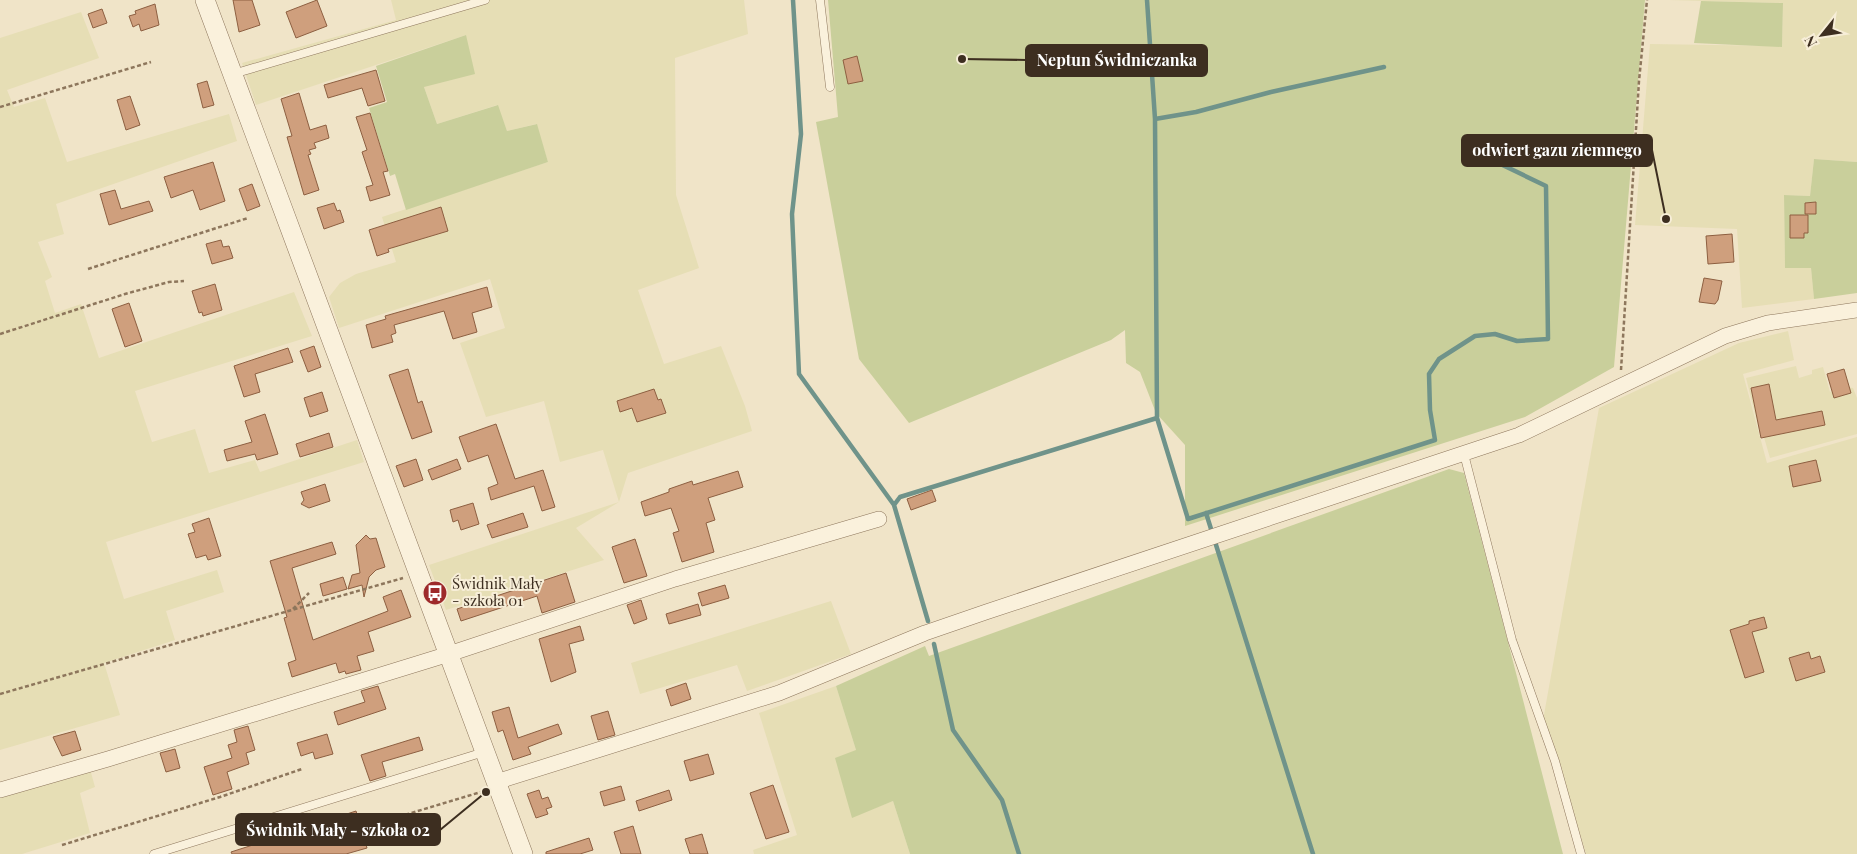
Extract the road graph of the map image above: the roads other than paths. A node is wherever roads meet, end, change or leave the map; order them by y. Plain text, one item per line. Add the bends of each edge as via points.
1 (205, 0) edge
2 (485, 0) edge
3 (820, 0) edge
4 (232, 74) junction
5 (830, 86) dead end
6 (1857, 310) edge
7 (1464, 454) junction
8 (879, 519) dead end
9 (449, 654) junction
10 (485, 752) junction
11 (496, 782) junction
12 (0, 790) edge
13 (154, 854) edge
14 (523, 854) edge
15 (1581, 854) edge

1 - 4 street
2 - 4 lane
3 - 5 lane
4 - 9 street
6 - 7 street via 1794,318 1746,329 1519,435
7 - 11 street via 934,630 778,693 688,724
7 - 15 lane via 1512,640 1556,761
8 - 9 street via 675,579
9 - 10 street
9 - 12 street
10 - 11 street
10 - 13 lane
11 - 14 street

